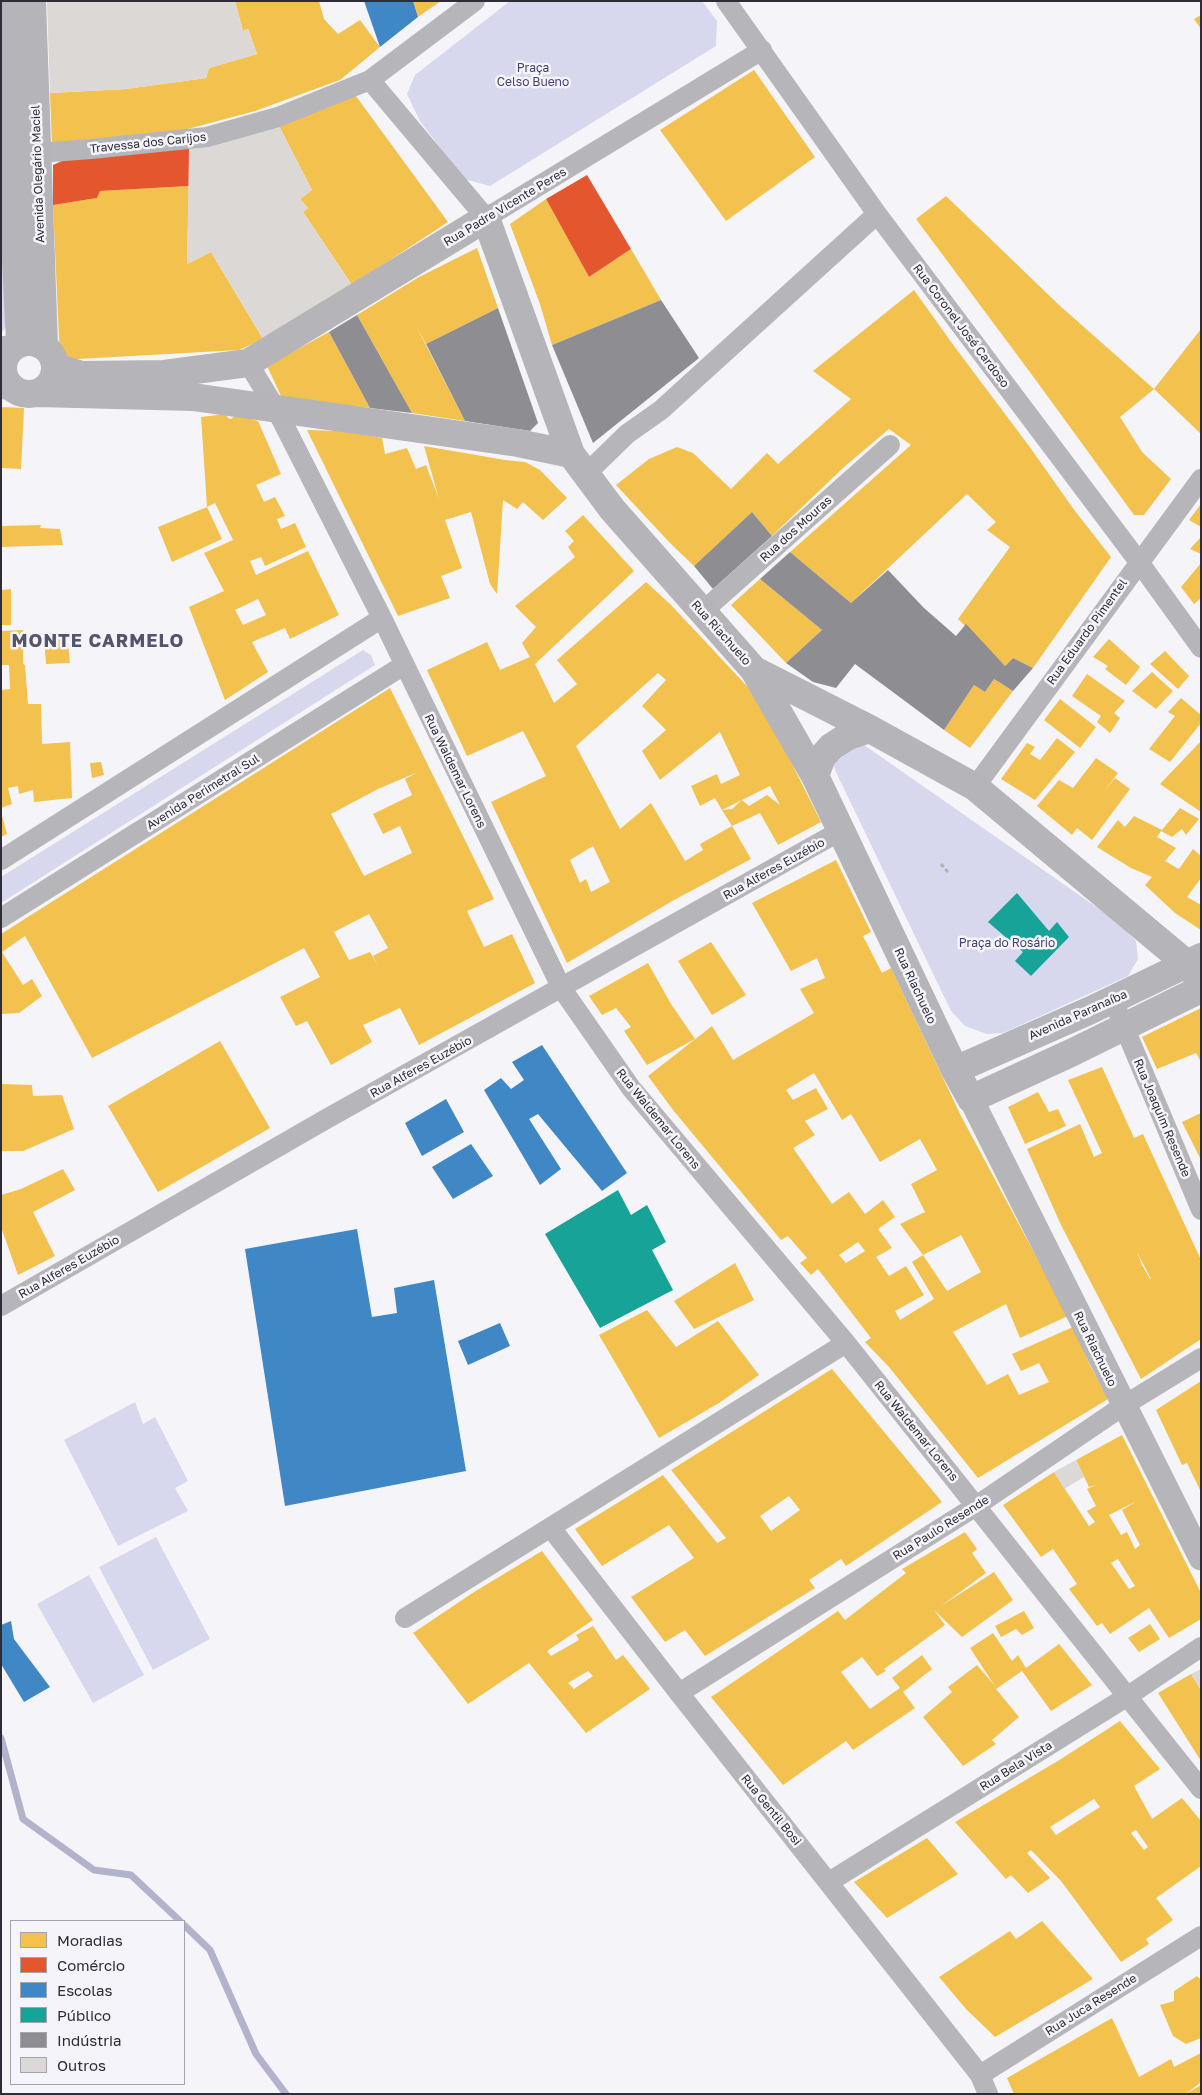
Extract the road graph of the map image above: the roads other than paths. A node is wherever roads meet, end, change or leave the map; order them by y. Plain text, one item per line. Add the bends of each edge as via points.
1 (6, 1) edge
2 (32, 1) edge
3 (475, 1) edge
4 (726, 1) edge
5 (762, 50) junction
6 (370, 80) junction
7 (24, 154) junction
8 (877, 214) junction
9 (486, 218) junction
10 (27, 350) edge
11 (248, 363) junction
12 (17, 391) edge
13 (276, 409) junction
14 (890, 445) dead end
15 (579, 464) junction
16 (1201, 478) edge
17 (1139, 562) junction
18 (702, 612) junction
19 (382, 618) junction
20 (1201, 648) edge
21 (404, 665) junction
22 (754, 670) junction
23 (870, 729) junction
24 (815, 776) junction
25 (974, 787) junction
26 (842, 830) junction
27 (1, 860) edge
28 (1, 918) edge
29 (1196, 967) edge
30 (562, 988) junction
31 (1201, 989) edge
32 (1112, 1000) junction
33 (1124, 1027) junction
34 (955, 1070) junction
35 (971, 1099) junction
36 (1201, 1210) edge
37 (1, 1306) edge
38 (846, 1343) junction
39 (1201, 1358) edge
40 (1123, 1406) junction
41 (976, 1506) junction
42 (551, 1528) junction
43 (1201, 1558) edge
44 (405, 1618) dead end
45 (1201, 1647) edge
46 (679, 1693) junction
47 (1128, 1696) junction
48 (1201, 1789) edge
49 (829, 1882) junction
50 (1201, 1936) edge
51 (980, 2075) junction
52 (988, 2094) edge

1 - 7 main road, Avenida Olegário Maciel
2 - 7 main road, Avenida Olegário Maciel
3 - 6 street, Travessa dos Carijos
4 - 5 street, Rua Coronel José Cardoso
5 - 8 street, Rua Coronel José Cardoso
5 - 9 street, Rua Padre Vicente Peres
6 - 7 street, Travessa dos Carijos via 278,117 208,137
6 - 9 street
7 - 10 main road, Avenida Olegário Maciel
8 - 15 street via 661,410
8 - 17 street, Rua Coronel José Cardoso
9 - 11 main road, Rua Padre Vicente Peres
9 - 15 main road, Rua Riachuelo
10 - 11 main road via 81,375 164,374
10 - 12 main road via 2,360 3,377
10 - 12 main road via 53,378 47,387
11 - 13 street, Rua Waldemar Lorens
12 - 13 main road via 193,397
13 - 15 main road via 518,443
13 - 19 street, Rua Waldemar Lorens
14 - 18 street, Rua dos Mouras
15 - 18 main road, Rua Riachuelo via 612,509
16 - 17 street, Rua Eduardo Pimentel
17 - 20 street, Rua Coronel José Cardoso
17 - 25 street, Rua Eduardo Pimentel
18 - 22 main road, Rua Riachuelo
19 - 21 street, Rua Waldemar Lorens
19 - 27 street
21 - 28 street, Avenida Perimetral Sul
21 - 30 street, Rua Waldemar Lorens
22 - 23 main road
22 - 24 main road, Rua Riachuelo
23 - 24 main road via 848,736 831,747 822,757
23 - 25 main road
24 - 26 main road, Rua Riachuelo
25 - 29 main road
26 - 30 street, Rua Alferes Euzébio
26 - 34 main road, Rua Riachuelo
29 - 32 main road, Avenida Paranaíba
30 - 37 street, Rua Alferes Euzébio
30 - 38 street, Rua Waldemar Lorens via 630,1088
31 - 33 main road
32 - 33 street, Rua Joaquim Resende
32 - 34 main road, Avenida Paranaíba
33 - 35 main road
33 - 36 street, Rua Joaquim Resende
34 - 35 main road, Rua Riachuelo
35 - 40 street, Rua Riachuelo
38 - 41 street, Rua Waldemar Lorens
38 - 42 street
39 - 40 street, Rua Paulo Resende
40 - 41 street, Rua Paulo Resende
40 - 43 street, Rua Riachuelo
41 - 46 street, Rua Paulo Resende
41 - 47 street, Rua Waldemar Lorens
42 - 44 street
42 - 46 street, Rua Gentil Bosi
45 - 47 street, Rua Bela Vista
46 - 49 street, Rua Gentil Bosi
47 - 48 street, Rua Waldemar Lorens
47 - 49 street, Rua Bela Vista
49 - 51 street, Rua Gentil Bosi
50 - 51 street, Rua Juca Resende
51 - 52 street, Rua Gentil Bosi

